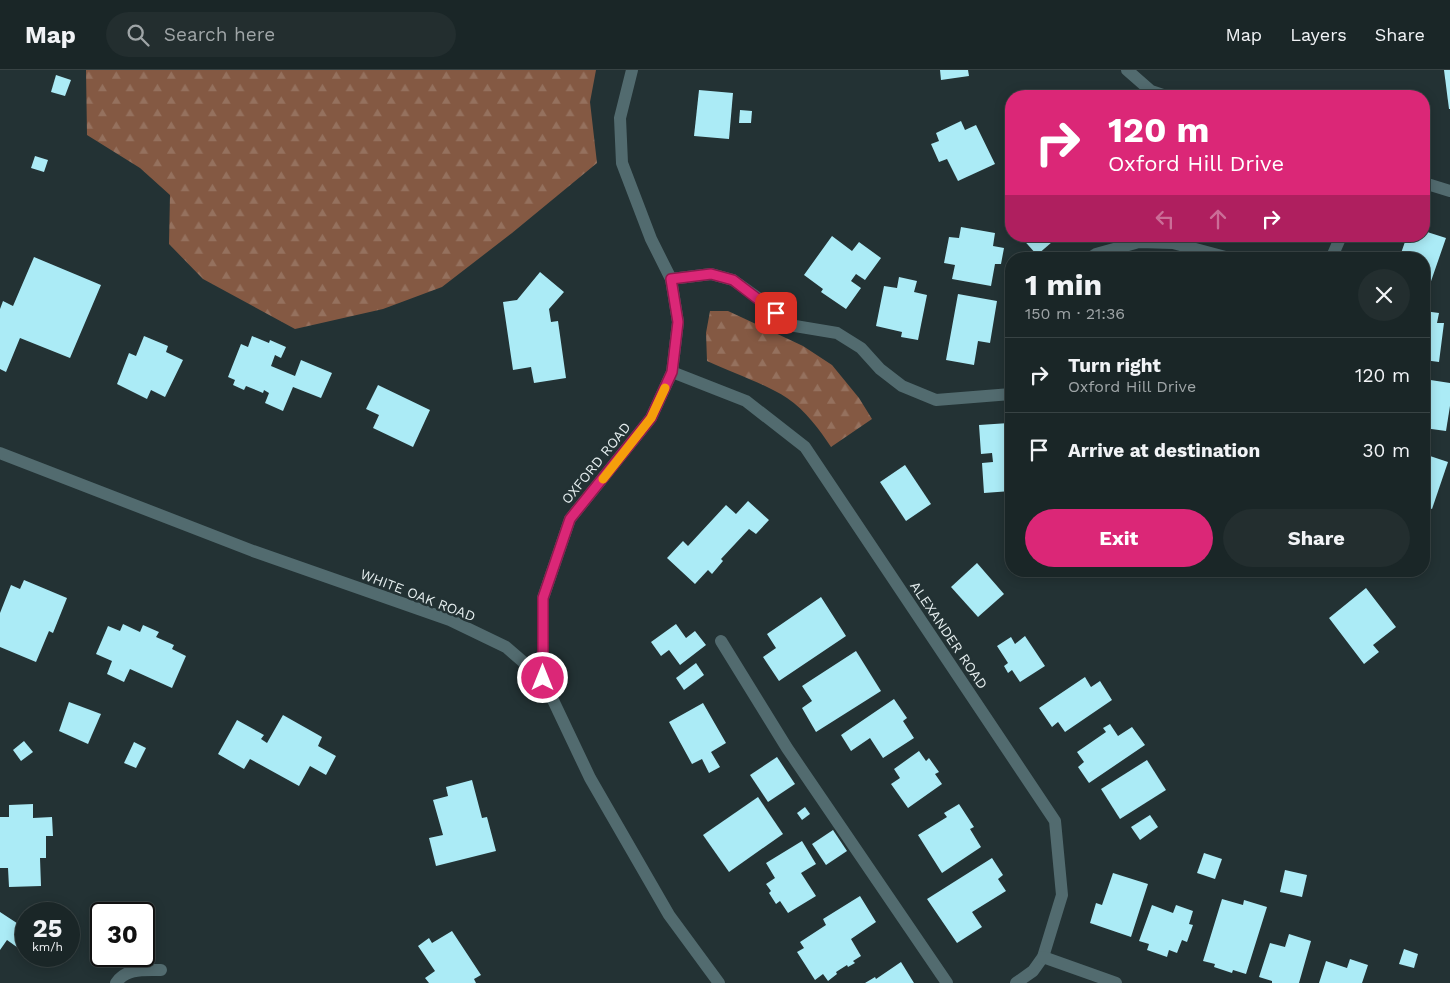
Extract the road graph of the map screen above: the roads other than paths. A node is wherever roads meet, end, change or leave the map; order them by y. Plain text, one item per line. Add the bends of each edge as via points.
1 (632, 70) edge
2 (1127, 70) edge
3 (1149, 90) edge
4 (1430, 185) edge
5 (1450, 192) edge
6 (1139, 242) edge
7 (1139, 242) edge
8 (1103, 252) edge
9 (1207, 252) edge
10 (671, 279) junction
11 (672, 372) junction
12 (1005, 394) edge
13 (0, 453) edge
14 (721, 641) dead end
15 (543, 678) junction
16 (1043, 957) junction
17 (161, 970) dead end
18 (116, 983) edge
19 (719, 983) edge
20 (947, 983) edge
21 (1016, 983) edge
22 (1116, 983) edge

1 - 10 street, OXFORD ROAD via 620,118 622,164 651,240
2 - 3 street
4 - 5 street
6 - 8 street
7 - 9 street via 1173,243
10 - 11 street, OXFORD ROAD via 678,322
10 - 12 street via 711,274 733,280 789,325 837,334 862,348 880,369 902,386 936,400
11 - 15 street, OXFORD ROAD via 651,418 570,519 543,598
11 - 16 street, ALEXANDER ROAD via 746,401 804,446 1055,821 1062,896
13 - 15 street, WHITE OAK ROAD via 253,551 450,620 506,647
14 - 20 street via 787,748
15 - 19 street, WHITE OAK ROAD via 595,786 669,914
16 - 21 street, ALEXANDER ROAD via 1033,971
16 - 22 street
17 - 18 street via 134,971 124,974

